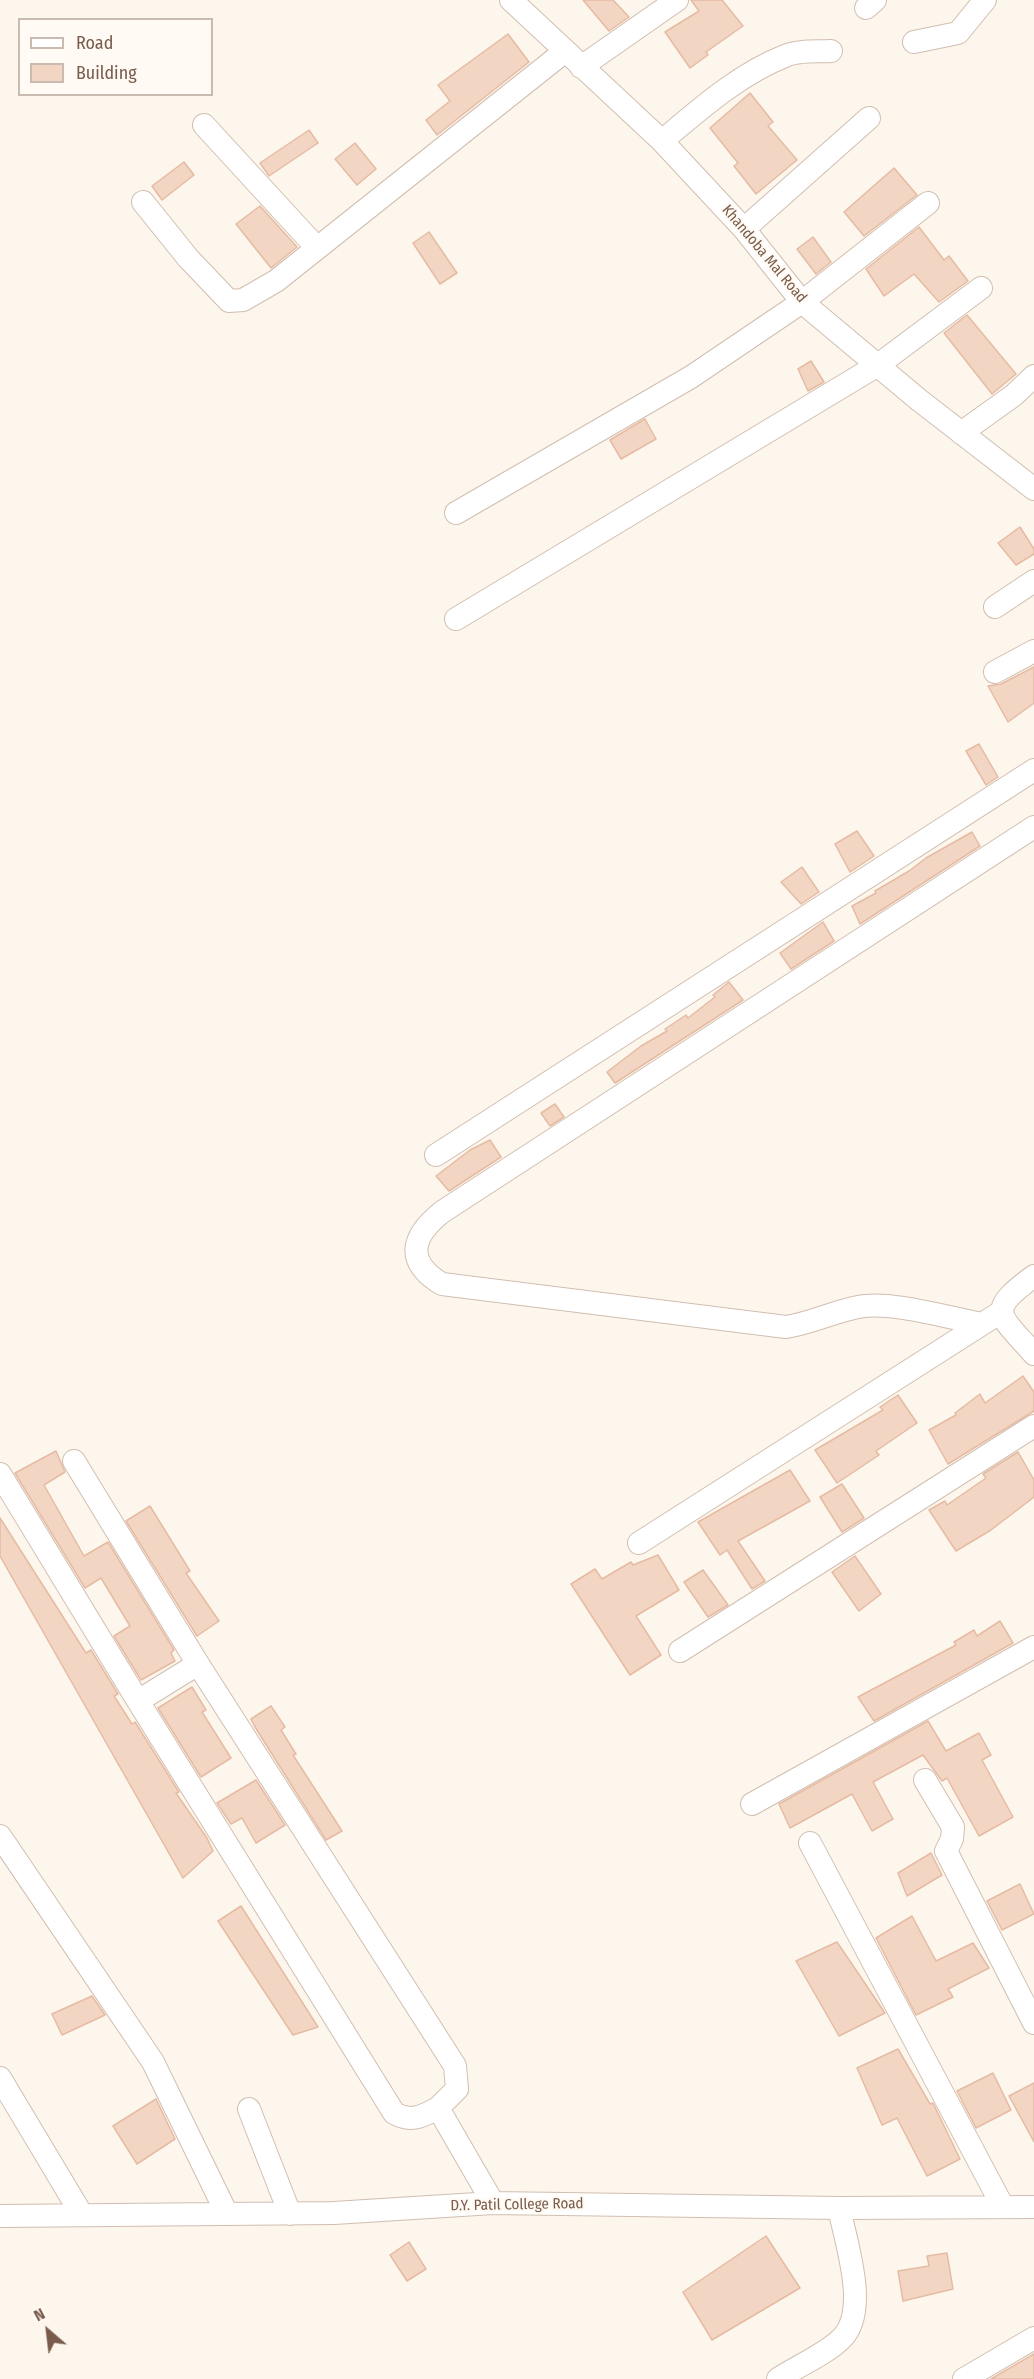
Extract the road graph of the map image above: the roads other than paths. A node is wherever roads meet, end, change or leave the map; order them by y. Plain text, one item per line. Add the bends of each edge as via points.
1 (677, 0) edge
2 (984, 0) edge
3 (513, 1) edge
4 (914, 42) dead end
5 (831, 51) dead end
6 (564, 52) junction
7 (581, 67) junction
8 (869, 118) dead end
9 (204, 125) dead end
10 (662, 141) junction
11 (143, 202) dead end
12 (928, 203) dead end
13 (744, 229) junction
14 (317, 248) junction
15 (981, 288) dead end
16 (802, 302) junction
17 (878, 365) junction
18 (1034, 376) edge
19 (961, 433) junction
20 (1034, 489) edge
21 (456, 513) dead end
22 (1034, 581) edge
23 (995, 607) dead end
24 (456, 619) dead end
25 (1034, 651) edge
26 (995, 672) dead end
27 (1034, 770) edge
28 (1034, 827) edge
29 (436, 1155) dead end
30 (1034, 1276) edge
31 (1001, 1312) junction
32 (982, 1324) junction
33 (1034, 1354) edge
34 (1034, 1426) edge
35 (74, 1461) dead end
36 (0, 1474) edge
37 (639, 1543) dead end
38 (1034, 1647) edge
39 (680, 1651) dead end
40 (198, 1664) junction
41 (138, 1701) junction
42 (925, 1780) dead end
43 (752, 1804) dead end
44 (0, 1836) edge
45 (810, 1843) dead end
46 (1034, 2023) edge
47 (0, 2078) edge
48 (438, 2108) junction
49 (249, 2109) dead end
50 (493, 2203) junction
51 (1003, 2207) junction
52 (1034, 2207) edge
53 (839, 2208) junction
54 (228, 2214) junction
55 (290, 2214) junction
56 (82, 2215) junction
57 (0, 2216) edge
58 (1034, 2338) edge
59 (778, 2379) edge
60 (964, 2379) edge

1 - 7 street
2 - 4 street via 958,33
3 - 6 street, Khandoba Mal Road
5 - 10 street via 787,55 767,65 713,99
6 - 7 street, Khandoba Mal Road
6 - 14 street
7 - 10 street, Khandoba Mal Road
8 - 13 street
9 - 14 street
10 - 13 street, Khandoba Mal Road
11 - 14 street via 229,301 243,300 260,291
12 - 16 street
13 - 16 street, Khandoba Mal Road
15 - 17 street
16 - 17 street, Khandoba Mal Road
16 - 21 street via 691,377
17 - 19 street, Khandoba Mal Road
17 - 24 street
18 - 19 street
19 - 20 street, Khandoba Mal Road
22 - 23 street
25 - 26 street
27 - 29 street
28 - 32 street via 442,1212 425,1226 416,1241 418,1261 428,1275 442,1284 786,1327 858,1307 883,1306
30 - 31 street via 1010,1294
31 - 32 street
31 - 33 street
32 - 37 street
34 - 39 street
35 - 40 street
36 - 41 street
38 - 43 street
40 - 41 street
40 - 48 street via 455,2066 458,2089
41 - 48 street via 394,2113 404,2119 420,2118
42 - 46 street via 953,1827 946,1851
44 - 54 street via 153,2062
45 - 51 street
47 - 56 street
48 - 50 street
49 - 55 street
50 - 53 street, D.Y. Patil College Road
50 - 55 street, D.Y. Patil College Road
51 - 52 street, D.Y. Patil College Road
51 - 53 street, D.Y. Patil College Road
53 - 59 street via 856,2297 855,2318 842,2339
54 - 55 street, D.Y. Patil College Road
54 - 56 street, D.Y. Patil College Road
56 - 57 street, D.Y. Patil College Road
58 - 60 street

